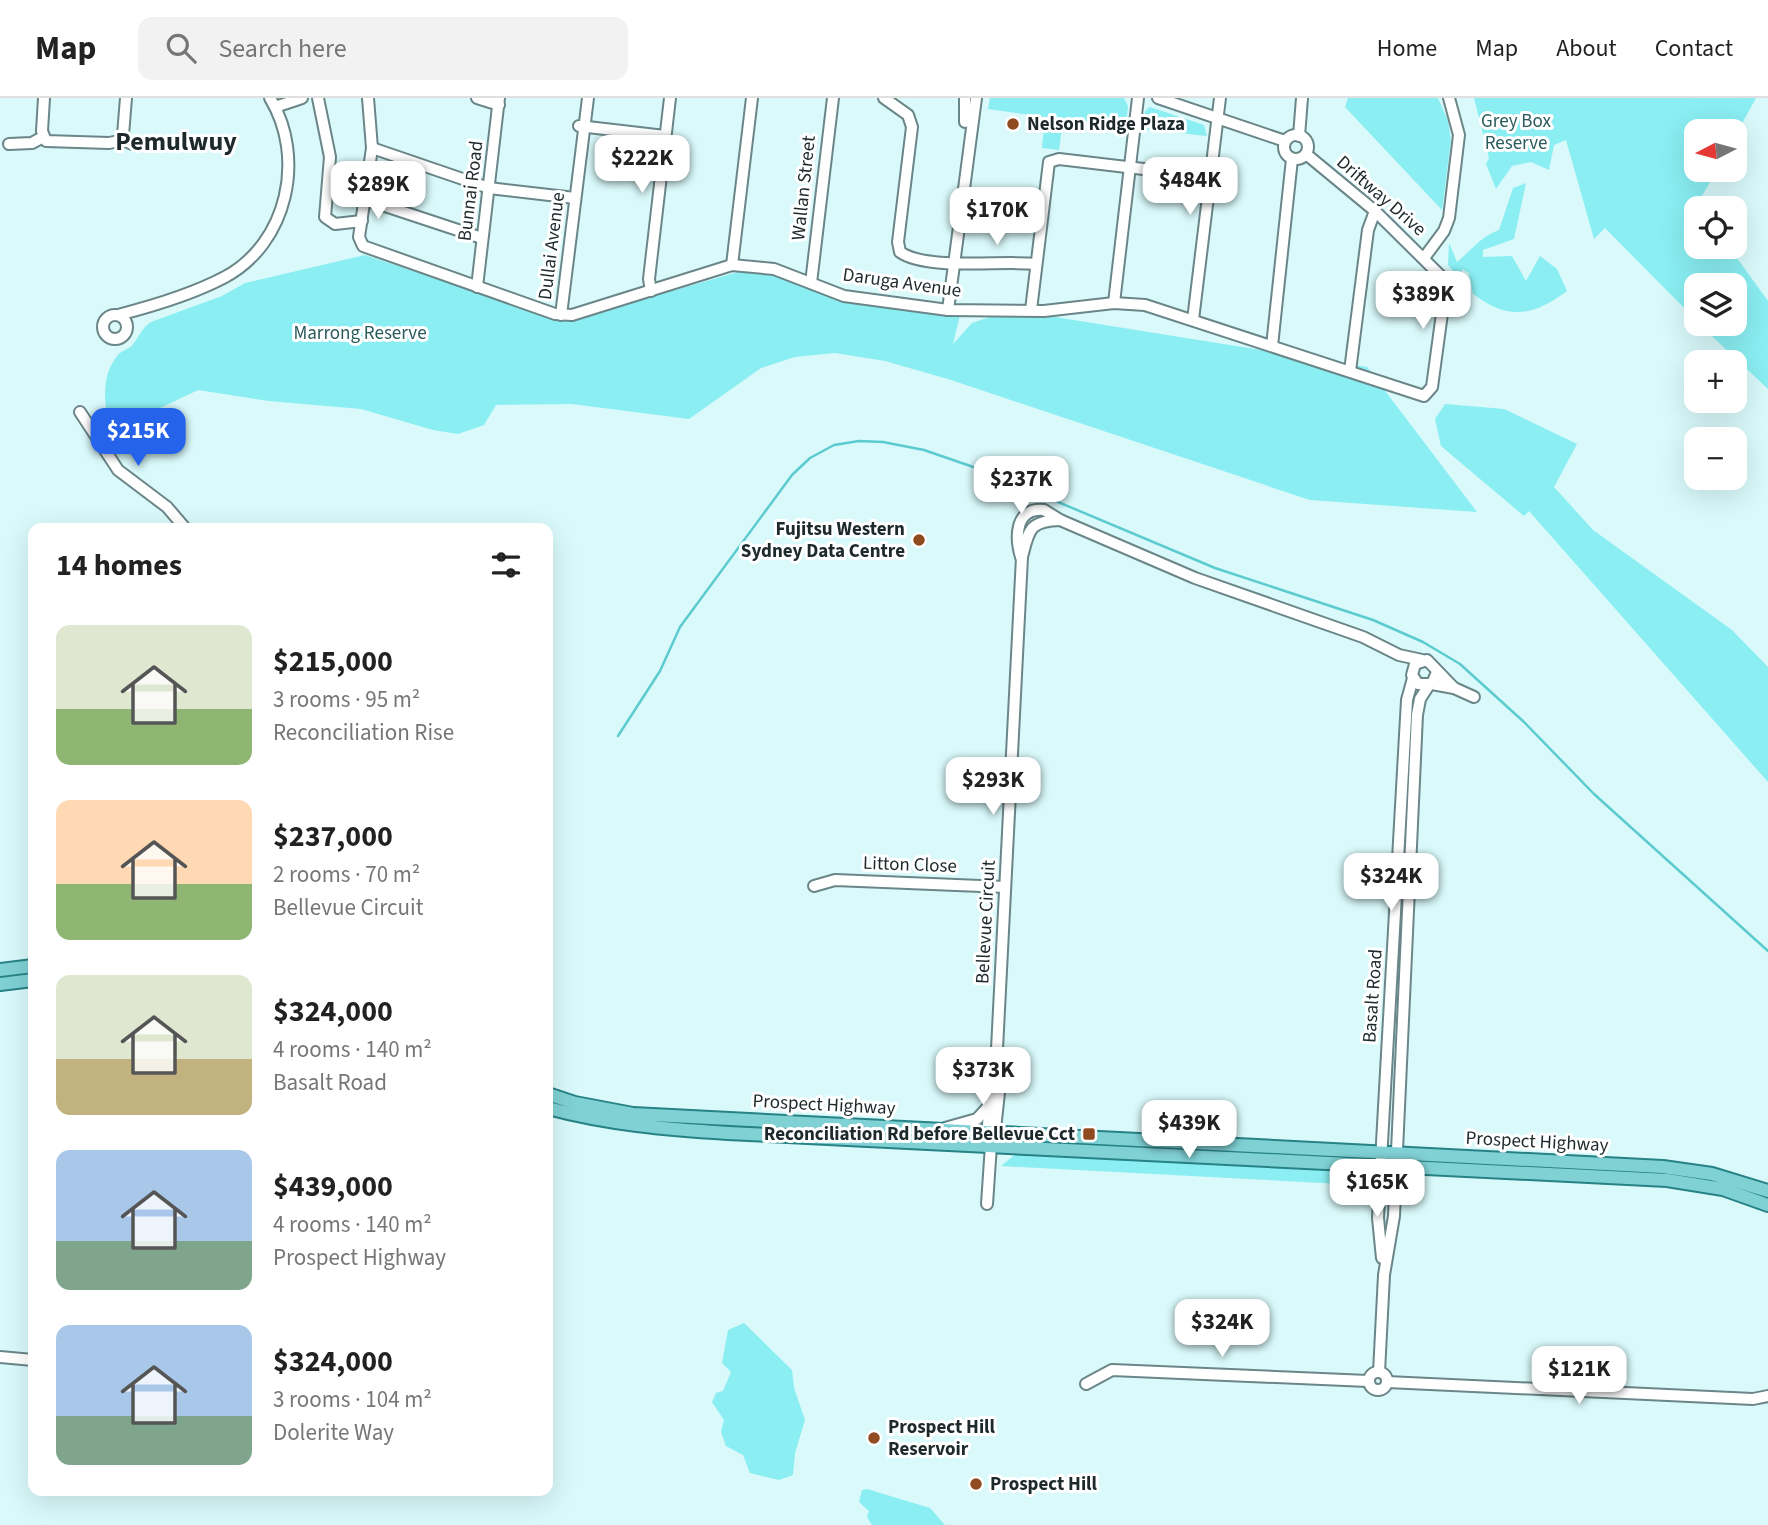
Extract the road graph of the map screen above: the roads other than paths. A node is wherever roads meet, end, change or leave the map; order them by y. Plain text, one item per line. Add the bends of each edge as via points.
1 (44, 98) edge
2 (126, 98) edge
3 (302, 98) edge
4 (318, 98) edge
5 (368, 98) edge
6 (477, 98) edge
7 (582, 98) edge
8 (588, 98) edge
9 (670, 98) edge
10 (752, 98) edge
11 (833, 98) edge
12 (884, 98) edge
13 (965, 98) edge
14 (976, 98) edge
15 (1138, 98) edge
16 (1158, 98) edge
17 (1220, 98) edge
18 (1302, 98) edge
19 (1449, 98) edge
20 (499, 101) edge
21 (272, 102) edge
22 (1217, 118) junction
23 (581, 126) junction
24 (665, 136) junction
25 (1299, 136) junction
26 (43, 137) junction
27 (121, 139) junction
28 (1285, 142) junction
29 (9, 144) dead end
30 (150, 144) dead end
31 (372, 148) junction
32 (1306, 154) junction
33 (1292, 159) junction
34 (1129, 168) junction
35 (1210, 177) junction
36 (489, 188) junction
37 (572, 198) junction
38 (364, 200) junction
39 (1375, 211) junction
40 (362, 221) junction
41 (482, 239) junction
42 (1424, 258) junction
43 (951, 263) junction
44 (1036, 264) junction
45 (732, 265) junction
46 (811, 283) junction
47 (477, 287) junction
48 (651, 290) junction
49 (1114, 303) junction
50 (142, 308) junction
51 (945, 309) junction
52 (1031, 310) junction
53 (118, 315) junction
54 (558, 315) junction
55 (1193, 320) junction
56 (127, 327) junction
57 (1272, 346) junction
58 (1350, 371) junction
59 (1428, 394) joint
60 (80, 412) dead end
61 (181, 523) edge
62 (1399, 655) junction
63 (1422, 660) junction
64 (1437, 672) junction
65 (1412, 677) junction
66 (1430, 684) junction
67 (1454, 688) junction
68 (1474, 697) dead end
69 (814, 886) dead end
70 (1005, 887) junction
71 (28, 967) edge
72 (0, 970) edge
73 (28, 981) edge
74 (1398, 983) junction
75 (0, 984) edge
76 (995, 1079) junction
77 (553, 1096) edge
78 (990, 1102) junction
79 (553, 1109) edge
80 (935, 1130) junction
81 (992, 1137) junction
82 (1382, 1159) junction
83 (1396, 1160) junction
84 (1768, 1191) edge
85 (987, 1204) dead end
86 (1768, 1205) edge
87 (1384, 1275) junction
88 (0, 1357) edge
89 (28, 1360) edge
90 (1379, 1372) junction
91 (1368, 1381) junction
92 (1387, 1382) junction
93 (1086, 1384) dead end
94 (1768, 1396) edge

1 - 26 street
2 - 27 street
3 - 21 street
4 - 40 street via 330,157 325,217 335,224
5 - 31 street
6 - 20 street
7 - 23 street, Dullai Avenue
8 - 23 street, Dullai Avenue
9 - 24 street
10 - 45 street
11 - 46 street, Wallan Street
12 - 43 street via 905,111 912,127 900,252
13 - 43 street
14 - 43 street
15 - 34 street
16 - 22 street
17 - 22 street
18 - 25 street
19 - 42 street via 1460,135 1449,218
20 - 36 street, Bunnai Road
21 - 50 street via 289,162 284,201 270,234 226,277
22 - 28 street
22 - 35 street
23 - 24 street
23 - 37 street, Dullai Avenue
24 - 48 street
25 - 28 street
25 - 32 street via 1307,143
26 - 27 street via 51,142
26 - 29 street via 32,143
27 - 30 street
28 - 33 street via 1284,150
31 - 36 street
31 - 38 street
32 - 33 street
32 - 39 street, Driftway Drive
33 - 57 street
34 - 35 street
34 - 44 street via 1059,159 1049,162
34 - 49 street
35 - 55 street
36 - 37 street
36 - 41 street, Bunnai Road
37 - 54 street, Dullai Avenue
38 - 40 street
38 - 41 street
39 - 42 street, Driftway Drive
39 - 58 street via 1368,229
40 - 47 street via 359,237 366,249
41 - 47 street, Bunnai Road
42 - 59 street, Driftway Drive via 1457,293 1443,306
43 - 44 street
43 - 51 street
44 - 52 street
45 - 46 street, Daruga Avenue via 760,266
45 - 48 street, Daruga Avenue
46 - 51 street, Daruga Avenue via 844,296
47 - 54 street
48 - 54 street, Daruga Avenue
49 - 52 street, Daruga Avenue
49 - 55 street, Daruga Avenue via 1145,305
50 - 53 street
50 - 56 street
51 - 52 street, Daruga Avenue
53 - 56 street
53 - 56 street via 105,320 106,335 121,337
55 - 57 street, Daruga Avenue
57 - 58 street, Daruga Avenue
58 - 59 street, Daruga Avenue via 1418,395
60 - 61 street via 118,470
62 - 63 street, Bellevue Circuit
62 - 65 street
62 - 70 street, Bellevue Circuit via 1195,578 1060,520 1041,522 1031,528 1021,557
63 - 64 street via 1434,664
63 - 65 street via 1415,664
64 - 66 street
64 - 67 street
65 - 66 street via 1421,686
65 - 74 street, Basalt Road via 1406,700
66 - 67 street
66 - 74 street, Basalt Road via 1417,715
67 - 68 street
69 - 70 street, Litton Close via 835,880
70 - 76 street, Bellevue Circuit
71 - 72 main road
73 - 75 main road
74 - 82 street, Basalt Road
74 - 83 street, Basalt Road
76 - 78 street, Bellevue Circuit
76 - 81 street, Bellevue Circuit via 999,1093
77 - 80 main road, Prospect Highway via 633,1114
78 - 80 street via 977,1119
78 - 81 street, Bellevue Circuit
79 - 81 main road, Prospect Highway via 647,1128
80 - 81 main road, Prospect Highway
81 - 82 main road, Prospect Highway
81 - 85 street
82 - 83 main road, Prospect Highway
82 - 87 street, Basalt Road via 1378,1218
83 - 84 main road, Prospect Highway via 1687,1170
83 - 86 main road, Prospect Highway via 1667,1180 1716,1187
83 - 87 street, Basalt Road via 1394,1216
87 - 90 street, Basalt Road
88 - 89 street
90 - 91 street
90 - 92 street
91 - 92 street via 1379,1391
91 - 93 street via 1112,1370
92 - 94 street

